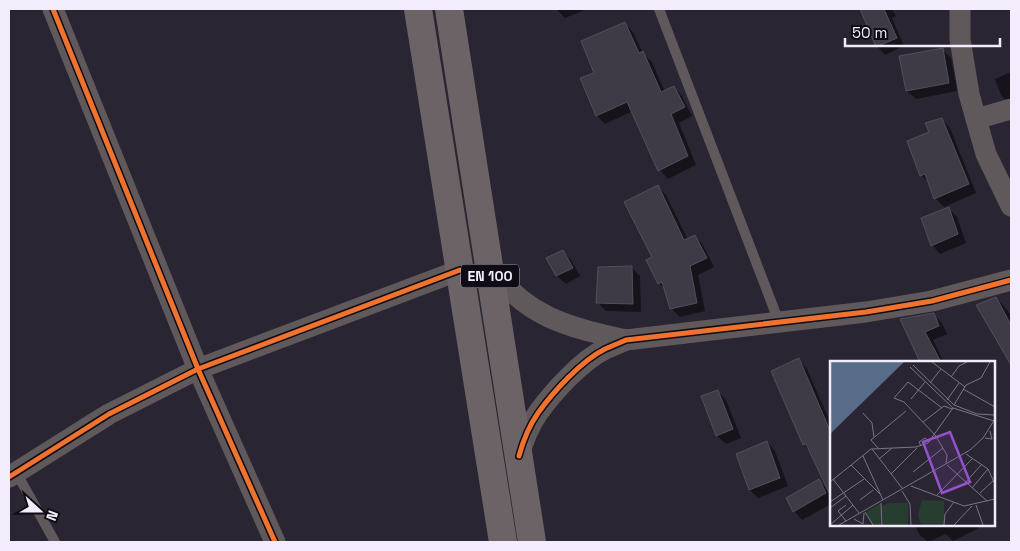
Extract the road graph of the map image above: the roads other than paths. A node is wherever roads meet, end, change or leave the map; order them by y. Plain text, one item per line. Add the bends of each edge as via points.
1 (53, 9) edge
2 (418, 9) edge
3 (448, 9) edge
4 (659, 9) edge
5 (960, 9) edge
6 (1011, 109) edge
7 (976, 118) junction
8 (1011, 206) edge
9 (488, 261) junction
10 (460, 270) junction
11 (1011, 280) edge
12 (779, 322) junction
13 (626, 340) junction
14 (198, 370) junction
15 (519, 456) junction
16 (12, 475) edge
17 (54, 542) edge
18 (275, 542) edge
19 (503, 542) edge
20 (532, 542) edge

1 - 14 street
2 - 10 main road, EN 100
3 - 9 main road, EN 100
4 - 12 lane
5 - 7 street via 960,39
6 - 7 street
7 - 8 street via 986,154
9 - 13 street via 500,280 521,300 549,318
9 - 15 main road, EN 100
10 - 14 street
10 - 19 main road, EN 100
11 - 12 street via 922,302
12 - 13 street
13 - 15 street via 603,350 560,387 538,414
14 - 16 street via 110,414
14 - 18 street
15 - 20 main road, EN 100
16 - 17 lane

